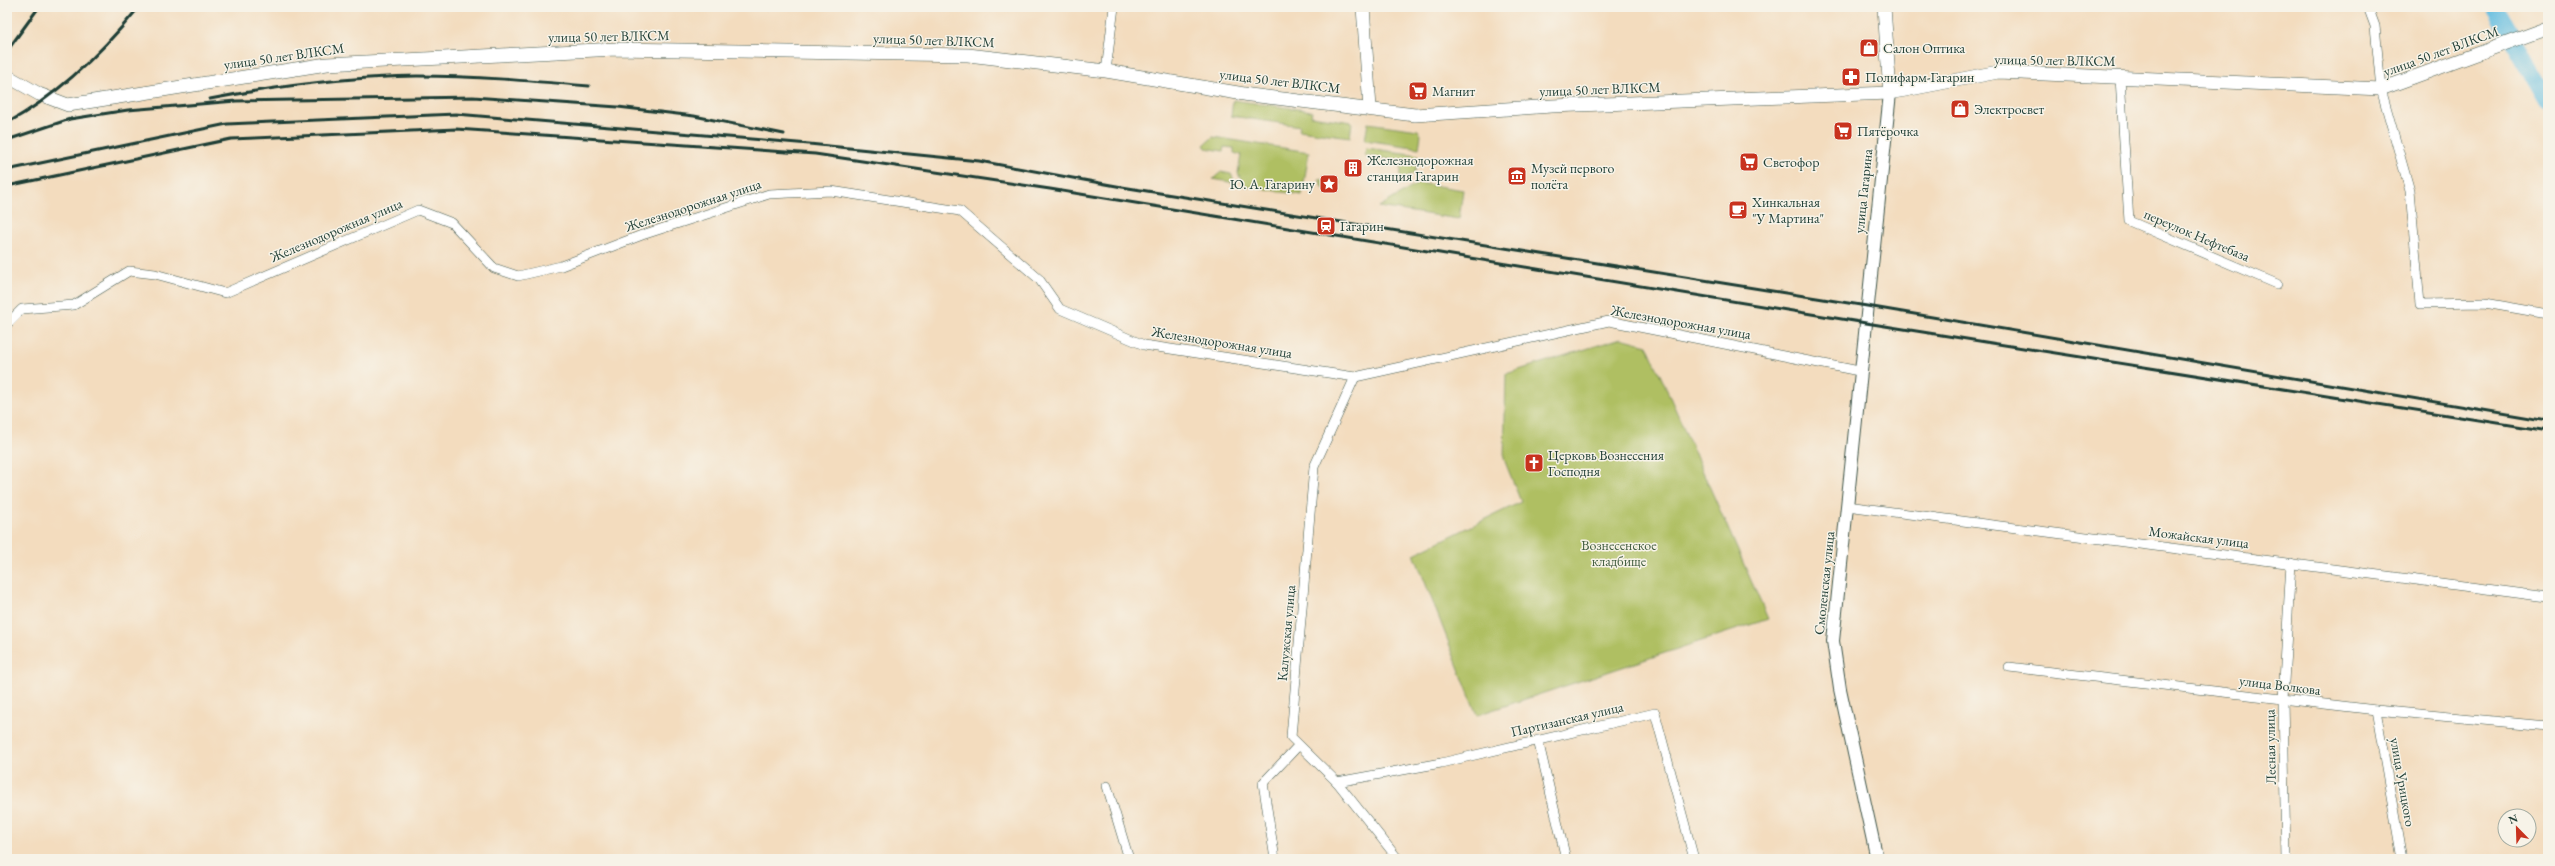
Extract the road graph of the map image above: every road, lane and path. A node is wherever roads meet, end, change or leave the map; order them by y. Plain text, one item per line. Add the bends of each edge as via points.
1 (1114, 7) edge
2 (1364, 7) edge
3 (1884, 7) edge
4 (2368, 7) edge
5 (2548, 28) edge
6 (1106, 71) junction
7 (7, 76) edge
8 (2120, 78) junction
9 (2381, 89) junction
10 (1890, 93) junction
11 (1370, 108) junction
12 (2277, 284) dead end
13 (1867, 306) joint
14 (2548, 314) edge
15 (7, 324) edge
16 (1860, 371) junction
17 (1355, 377) junction
18 (1847, 506) junction
19 (2291, 563) junction
20 (2548, 597) edge
21 (2009, 667) dead end
22 (2283, 699) junction
23 (2376, 710) junction
24 (2548, 726) edge
25 (1538, 740) junction
26 (1298, 746) junction
27 (1337, 782) junction
28 (1107, 786) dead end
29 (1129, 859) edge
30 (1275, 859) edge
31 (1398, 859) edge
32 (1566, 859) edge
33 (1694, 859) edge
34 (1877, 859) edge
35 (2286, 859) edge
36 (2402, 859) edge

1 - 6 street
2 - 11 main road
3 - 10 main road, улица Гагарина
4 - 9 street via 2375,26
5 - 9 main road, улица 50 лет ВЛКСМ
6 - 7 main road, улица 50 лет ВЛКСМ via 968,55 616,49 327,64 68,105 39,94
6 - 11 main road, улица 50 лет ВЛКСМ via 1250,95
8 - 9 main road, улица 50 лет ВЛКСМ
8 - 10 main road, улица 50 лет ВЛКСМ via 1998,72
8 - 12 street, переулок Нефтебаза via 2129,221
9 - 14 street via 2410,191 2420,304 2485,304
10 - 11 main road, улица 50 лет ВЛКСМ via 1552,106 1415,115
10 - 13 street, улица Гагарина
13 - 16 street, Смоленская улица
15 - 17 street, Железнодорожная улица via 22,309 74,305 129,271 155,274 225,293 418,210 452,223 494,268 518,276 561,266 642,235 769,194 831,191 960,211 1039,279 1060,309 1144,345
16 - 17 street, Железнодорожная улица via 1609,321
16 - 18 street, Смоленская улица
17 - 26 street, Калужская улица via 1314,468 1291,737
18 - 19 street, Можайская улица
18 - 34 street, Смоленская улица via 1833,641 1840,689
19 - 20 street, Можайская улица
19 - 22 street, Лесная улица
21 - 22 street, улица Волкова
22 - 23 street, улица Волкова
22 - 35 street, Лесная улица
23 - 24 street, улица Волкова
23 - 36 street, улица Урицкого
25 - 27 street, Партизанская улица via 1440,763
25 - 32 street
25 - 33 street, Партизанская улица via 1656,713
26 - 27 street, Калужская улица
26 - 30 street via 1263,783
27 - 31 street, Калужская улица
28 - 29 street

